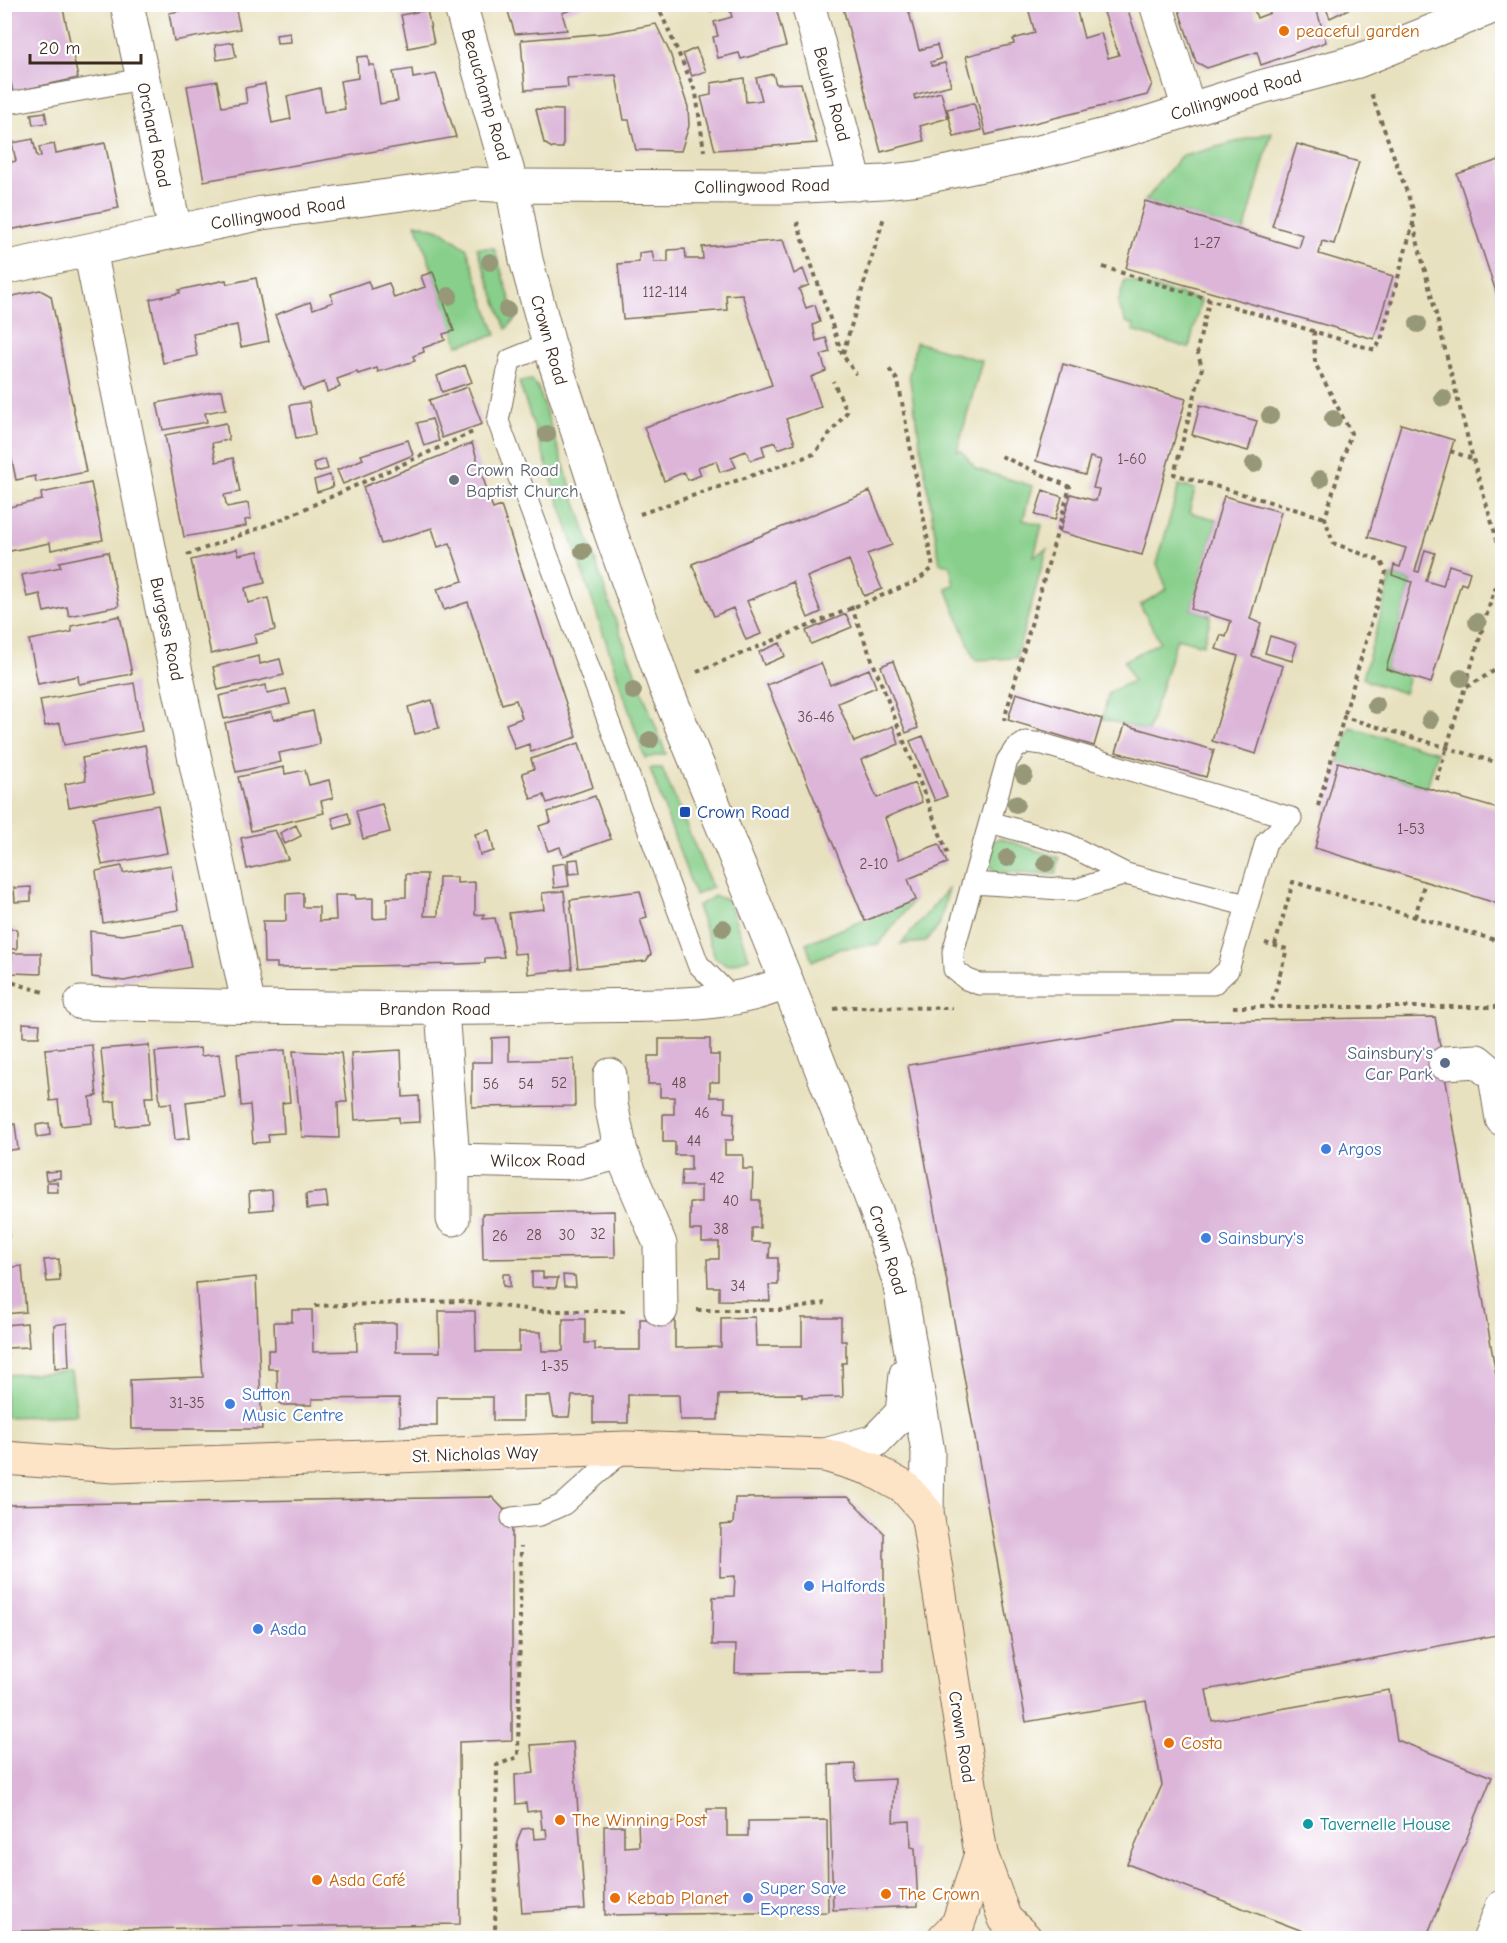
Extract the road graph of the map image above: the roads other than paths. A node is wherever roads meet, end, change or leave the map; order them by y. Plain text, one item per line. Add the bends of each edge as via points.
1 (127, 4) edge
2 (460, 4) edge
3 (808, 4) edge
4 (1156, 4) edge
5 (1500, 4) edge
6 (142, 79) junction
7 (4, 104) edge
8 (1189, 109) junction
9 (870, 183) junction
10 (512, 186) junction
11 (175, 230) junction
12 (90, 250) junction
13 (4, 268) edge
14 (549, 344) junction
15 (990, 822) junction
16 (1126, 874) junction
17 (973, 883) junction
18 (1246, 905) junction
19 (787, 982) junction
20 (733, 999) junction
21 (81, 1003) road end
22 (249, 1007) junction
23 (442, 1010) junction
24 (1445, 1063) dead end
25 (610, 1075) dead end
26 (1503, 1119) edge
27 (621, 1152) junction
28 (453, 1160) junction
29 (453, 1219) dead end
30 (661, 1310) road end
31 (910, 1334) junction
32 (626, 1448) junction
33 (825, 1455) junction
34 (4, 1458) edge
35 (927, 1513) junction
36 (512, 1518) dead end
37 (981, 1854) junction
38 (1503, 1907) edge
39 (945, 1938) edge
40 (1025, 1938) edge
41 (1490, 1938) edge

1 - 6 street, Orchard Road
2 - 10 street, Beauchamp Road
3 - 9 street, Beulah Road
4 - 8 street
5 - 8 street, Collingwood Road via 1358,61
6 - 7 lane
6 - 11 street, Orchard Road
8 - 9 street, Collingwood Road via 1020,158 919,178
9 - 10 street, Collingwood Road via 785,187
10 - 11 street, Collingwood Road via 476,184 262,213
10 - 14 street, Crown Road via 526,260
11 - 12 street, Collingwood Road
12 - 13 street, Collingwood Road
12 - 22 street, Burgess Road via 153,567
14 - 19 street, Crown Road via 665,686
14 - 20 lane via 510,360 498,421 698,964
15 - 16 lane via 1067,844
15 - 17 lane
15 - 18 lane via 1007,761 1026,742 1291,818 1266,842
16 - 17 lane via 1075,890
16 - 18 lane
17 - 18 lane via 953,952 954,969 979,984 1213,984 1228,970
19 - 20 street, Brandon Road
19 - 31 street, Crown Road via 876,1210 899,1281
20 - 23 street, Brandon Road
21 - 22 street, Brandon Road
22 - 23 street, Brandon Road
23 - 28 street
24 - 26 street via 1478,1061 1496,1076
25 - 27 street via 611,1104
27 - 28 street, Wilcox Road via 579,1162
27 - 30 street via 660,1244
28 - 29 street
31 - 33 street, Crown Road via 902,1413 875,1441
31 - 35 street, Crown Road via 928,1452
32 - 33 main road, St. Nicholas Way
32 - 34 main road, St. Nicholas Way via 114,1466
32 - 36 lane via 564,1504 540,1515
33 - 35 main road, St. Nicholas Way via 871,1469 905,1488
35 - 37 main road, Crown Road
37 - 39 main road, Crown Road via 958,1924
37 - 40 main road, Crown Road via 1005,1919
38 - 41 street

